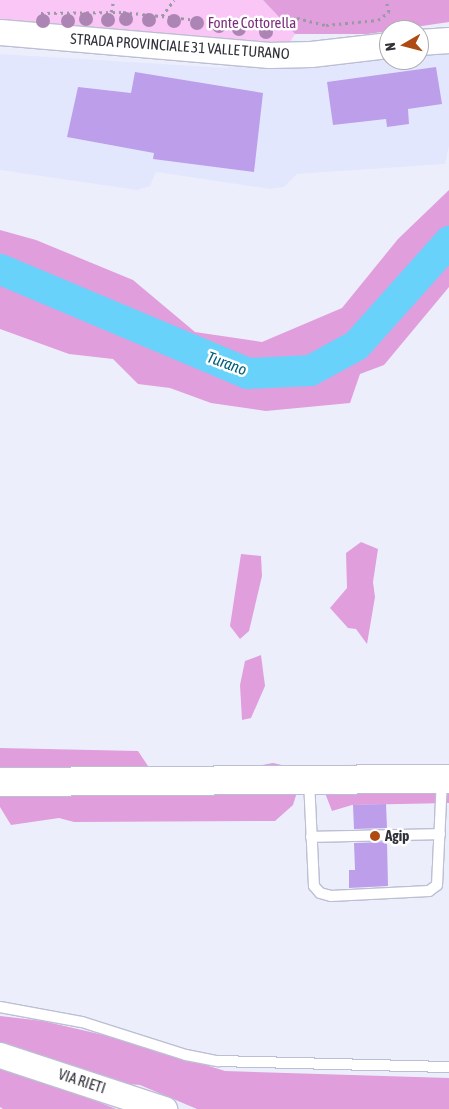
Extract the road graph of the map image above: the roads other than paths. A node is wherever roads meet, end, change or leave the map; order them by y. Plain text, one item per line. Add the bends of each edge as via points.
1 (0, 32) edge
2 (449, 40) edge
3 (429, 41) edge
4 (379, 45) edge
5 (445, 779) edge
6 (309, 780) junction
7 (7, 786) edge
8 (440, 834) junction
9 (311, 837) junction
10 (0, 1007) edge
11 (0, 1055) edge
12 (449, 1066) edge
13 (164, 1109) edge

1 - 4 street, STRADA PROVINCIALE 31 VALLE TURANO via 269,55 311,54
2 - 3 street
5 - 6 main road
5 - 8 lane
6 - 7 main road
6 - 9 lane
8 - 9 lane
8 - 9 lane via 437,885 429,891 330,896 320,893 314,886
10 - 12 lane via 82,1022 186,1055 218,1061
11 - 13 street, VIA RIETI

